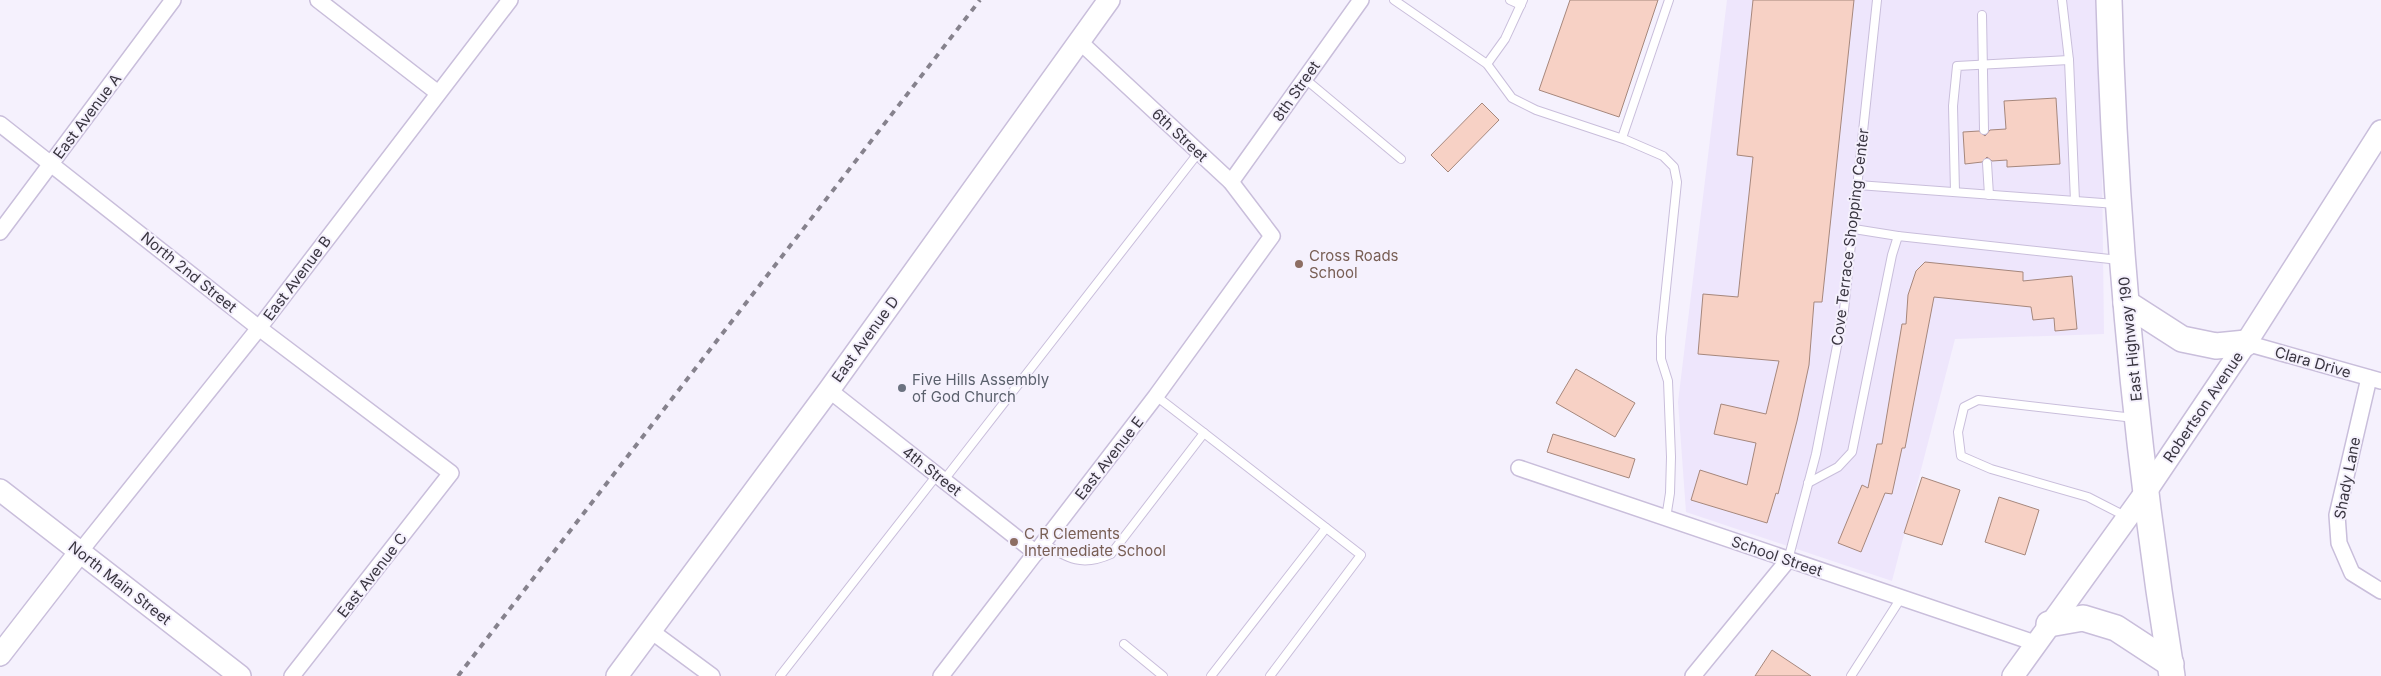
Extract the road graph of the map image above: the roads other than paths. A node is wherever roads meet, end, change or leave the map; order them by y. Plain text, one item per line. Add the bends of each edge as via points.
1 (173, 0) edge
2 (318, 0) edge
3 (510, 0) edge
4 (1109, 0) edge
5 (1360, 0) edge
6 (1394, 0) edge
7 (1510, 0) edge
8 (1669, 0) edge
9 (1877, 0) edge
10 (2062, 0) edge
11 (2108, 0) edge
12 (1522, 2) edge
13 (1982, 15) dead end
14 (1079, 41) junction
15 (2069, 60) junction
16 (1487, 64) junction
17 (1983, 64) junction
18 (1304, 78) junction
19 (438, 93) junction
20 (0, 124) edge
21 (1984, 130) dead end
22 (2381, 131) edge
23 (1622, 138) junction
24 (1199, 152) junction
25 (1401, 159) dead end
26 (52, 163) junction
27 (1987, 163) dead end
28 (1231, 182) junction
29 (1858, 185) junction
30 (1955, 192) junction
31 (1989, 195) junction
32 (2075, 201) junction
33 (2118, 204) junction
34 (1854, 229) junction
35 (0, 232) edge
36 (1272, 236) joint
37 (1898, 236) junction
38 (2122, 260) junction
39 (2126, 303) junction
40 (259, 328) junction
41 (2246, 343) junction
42 (2375, 380) edge
43 (829, 390) junction
44 (1156, 396) junction
45 (2137, 418) junction
46 (1204, 433) junction
47 (1519, 468) dead end
48 (451, 473) joint
49 (941, 478) junction
50 (1808, 483) junction
51 (0, 490) edge
52 (2145, 493) junction
53 (2127, 517) junction
54 (1666, 518) junction
55 (1326, 528) junction
56 (1040, 548) junction
57 (80, 553) junction
58 (1788, 560) junction
59 (2381, 591) edge
60 (1901, 598) junction
61 (651, 631) junction
62 (2042, 634) junction
63 (1124, 644) dead end
64 (0, 655) edge
65 (2171, 670) edge
66 (236, 675) edge
67 (292, 676) edge
68 (618, 676) edge
69 (712, 676) edge
70 (780, 676) edge
71 (941, 676) edge
72 (1163, 676) edge
73 (1211, 676) edge
74 (1270, 676) edge
75 (1693, 676) edge
76 (1851, 676) edge
77 (2013, 676) edge

1 - 26 street, East Avenue A
2 - 19 street
3 - 19 street, East Avenue B
4 - 14 main road, East Avenue D
5 - 18 street, 8th Street
6 - 16 lane
7 - 12 lane
8 - 23 lane
9 - 29 lane, Cove Terrace Shopping Center
10 - 15 lane
11 - 33 main road, East Highway 190
12 - 16 lane via 1505,39
13 - 17 lane
14 - 24 street, 6th Street
14 - 43 main road, East Avenue D
15 - 17 lane
15 - 32 lane
16 - 23 lane via 1512,98 1536,110
17 - 21 lane
17 - 30 lane via 1957,66 1953,106
18 - 25 lane
18 - 28 street, 8th Street
19 - 40 street, East Avenue B
20 - 26 street, North 2nd Street
22 - 41 main road, Robertson Avenue
23 - 54 lane via 1663,156 1674,167 1677,182 1661,337 1661,358 1668,381 1671,458
24 - 28 street, 6th Street
24 - 49 lane
26 - 35 street, East Avenue A
26 - 40 street, North 2nd Street
27 - 31 lane
28 - 36 street, 6th Street
29 - 30 lane
29 - 34 lane, Cove Terrace Shopping Center
30 - 31 lane
31 - 32 lane
32 - 33 lane
33 - 38 main road, East Highway 190
34 - 37 lane
34 - 50 lane, Cove Terrace Shopping Center via 1844,310
36 - 44 street, East Avenue E
37 - 38 lane
37 - 50 lane via 1852,452 1838,467
38 - 39 main road, East Highway 190
39 - 41 main road via 2182,339 2216,346
39 - 45 main road, East Highway 190
40 - 48 street, North 2nd Street
40 - 57 street, East Avenue B
41 - 42 street, Clara Drive
41 - 52 main road, Robertson Avenue
42 - 59 street, Shady Lane via 2337,515 2339,543 2352,573
43 - 49 street, 4th Street
43 - 61 main road, East Avenue D
44 - 46 lane
44 - 56 street, East Avenue E
45 - 52 main road, East Highway 190
45 - 53 lane via 1978,400 1964,407 1958,432 1961,456 1991,469 2088,497
46 - 55 lane
46 - 56 lane via 1111,554 1099,559 1076,560
47 - 54 street, School Street
48 - 67 street, East Avenue C
49 - 56 street, 4th Street
49 - 70 lane
50 - 58 lane, Cove Terrace Shopping Center
51 - 57 main road, North Main Street
52 - 53 main road, Robertson Avenue
52 - 65 main road, East Highway 190
53 - 62 main road, Robertson Avenue
54 - 58 street, School Street
55 - 73 lane
55 - 74 lane via 1361,555
56 - 71 street, East Avenue E
57 - 64 main road
57 - 66 main road, North Main Street
58 - 60 street, School Street
58 - 75 street
60 - 62 street, School Street
60 - 76 lane
61 - 68 main road, East Avenue D
61 - 69 street
62 - 65 main road via 2083,618 2116,628
62 - 77 main road, Robertson Avenue
63 - 72 lane

